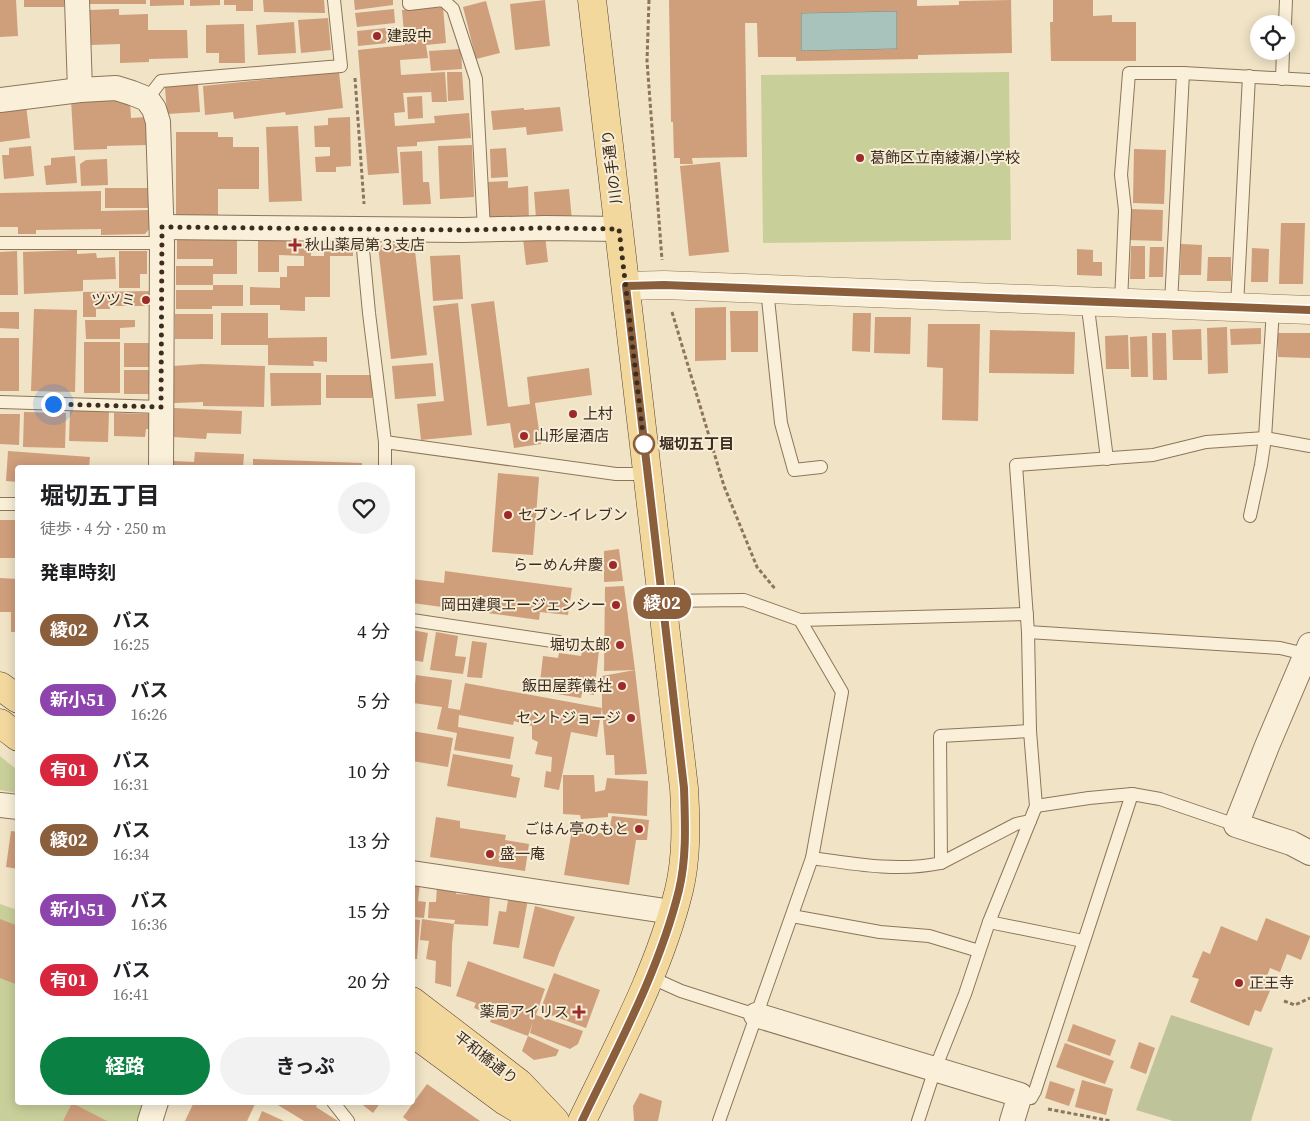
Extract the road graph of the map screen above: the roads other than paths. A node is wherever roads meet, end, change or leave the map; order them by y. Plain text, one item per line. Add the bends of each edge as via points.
1 (77, 0) edge
2 (334, 0) edge
3 (409, 0) edge
4 (592, 0) edge
5 (1286, 0) edge
6 (1285, 15) edge
7 (1283, 60) edge
8 (1183, 73) junction
9 (1249, 76) junction
10 (1282, 79) junction
11 (1310, 80) edge
12 (80, 90) junction
13 (147, 99) junction
14 (0, 100) edge
15 (363, 228) junction
16 (619, 229) junction
17 (484, 230) junction
18 (162, 235) junction
19 (0, 243) edge
20 (626, 286) junction
21 (767, 289) junction
22 (1087, 300) junction
23 (1121, 302) junction
24 (1171, 304) junction
25 (1237, 306) junction
26 (1273, 309) junction
27 (1310, 310) edge
28 (0, 402) edge
29 (161, 407) junction
30 (1265, 438) junction
31 (385, 442) junction
32 (1310, 446) edge
33 (1107, 459) junction
34 (161, 465) edge
35 (385, 465) edge
36 (821, 467) dead end
37 (648, 474) junction
38 (0, 504) edge
39 (15, 504) edge
40 (1250, 516) dead end
41 (662, 601) junction
42 (1027, 614) junction
43 (415, 620) edge
44 (800, 620) junction
45 (1028, 632) junction
46 (559, 642) dead end
47 (1309, 651) edge
48 (0, 686) edge
49 (15, 697) edge
50 (0, 724) edge
51 (1030, 731) junction
52 (15, 735) edge
53 (1132, 794) junction
54 (0, 805) edge
55 (1036, 806) junction
56 (15, 808) edge
57 (1030, 821) junction
58 (1236, 825) junction
59 (1310, 853) edge
60 (812, 858) junction
61 (941, 863) junction
62 (415, 873) edge
63 (672, 912) junction
64 (792, 916) junction
65 (989, 922) junction
66 (1083, 941) junction
67 (979, 951) junction
68 (650, 977) junction
69 (415, 1003) edge
70 (756, 1015) junction
71 (415, 1034) edge
72 (935, 1069) junction
73 (1026, 1096) junction
74 (155, 1105) edge
75 (335, 1105) edge
76 (150, 1121) edge
77 (348, 1121) edge
78 (540, 1121) edge
79 (555, 1121) edge
80 (582, 1121) edge
81 (719, 1121) edge
82 (918, 1121) edge
83 (1012, 1121) edge

1 - 12 street
2 - 13 lane via 341,66 161,81
3 - 17 lane via 409,4 443,0 453,9 476,79
4 - 16 main road, 川の手通り
5 - 6 lane
7 - 10 lane
8 - 9 lane
8 - 23 lane via 1129,73 1121,175 1125,210
8 - 24 lane
9 - 10 lane
9 - 25 lane
10 - 11 lane
12 - 13 street via 116,88
12 - 14 street
13 - 18 street via 158,122
15 - 17 street
15 - 18 street
15 - 31 lane via 369,313
16 - 17 street
16 - 20 main road, 川の手通り
18 - 19 lane
18 - 29 street
20 - 21 street
20 - 37 main road, 川の手通り
21 - 22 street
21 - 36 lane via 781,423 794,470
22 - 23 street
22 - 33 lane
23 - 24 street
24 - 25 street
25 - 26 street
26 - 27 street
26 - 30 lane
28 - 29 lane
29 - 34 street
30 - 32 lane
30 - 33 lane via 1206,442 1153,455
30 - 40 lane
31 - 35 lane
31 - 37 lane via 616,474
33 - 42 lane via 1016,465
37 - 41 main road, 川の手通り
38 - 39 lane
41 - 44 lane via 744,600
41 - 63 main road, 川の手通り via 686,824 679,889
42 - 44 lane
42 - 45 lane
43 - 46 lane
44 - 60 lane via 842,692
45 - 47 lane
45 - 51 lane
47 - 58 street
48 - 49 main road
50 - 52 main road
51 - 55 lane
51 - 61 lane via 940,736
53 - 55 lane
53 - 58 lane via 1160,799
53 - 66 lane
54 - 56 street
55 - 57 lane
57 - 61 lane via 1016,824
57 - 65 lane
58 - 59 street via 1292,843
60 - 61 lane via 878,867
60 - 64 lane
62 - 63 street
63 - 68 main road, 川の手通り
64 - 67 lane via 880,932 929,936
64 - 70 lane
65 - 66 lane
65 - 67 lane
66 - 73 lane
67 - 72 lane
68 - 70 lane via 681,992
68 - 80 main road, 川の手通り
69 - 79 main road, 平和橋通り via 519,1083
70 - 72 street
70 - 81 lane
71 - 78 main road, 平和橋通り via 505,1101
72 - 73 street
72 - 82 lane
73 - 83 street
74 - 76 street
75 - 77 lane

